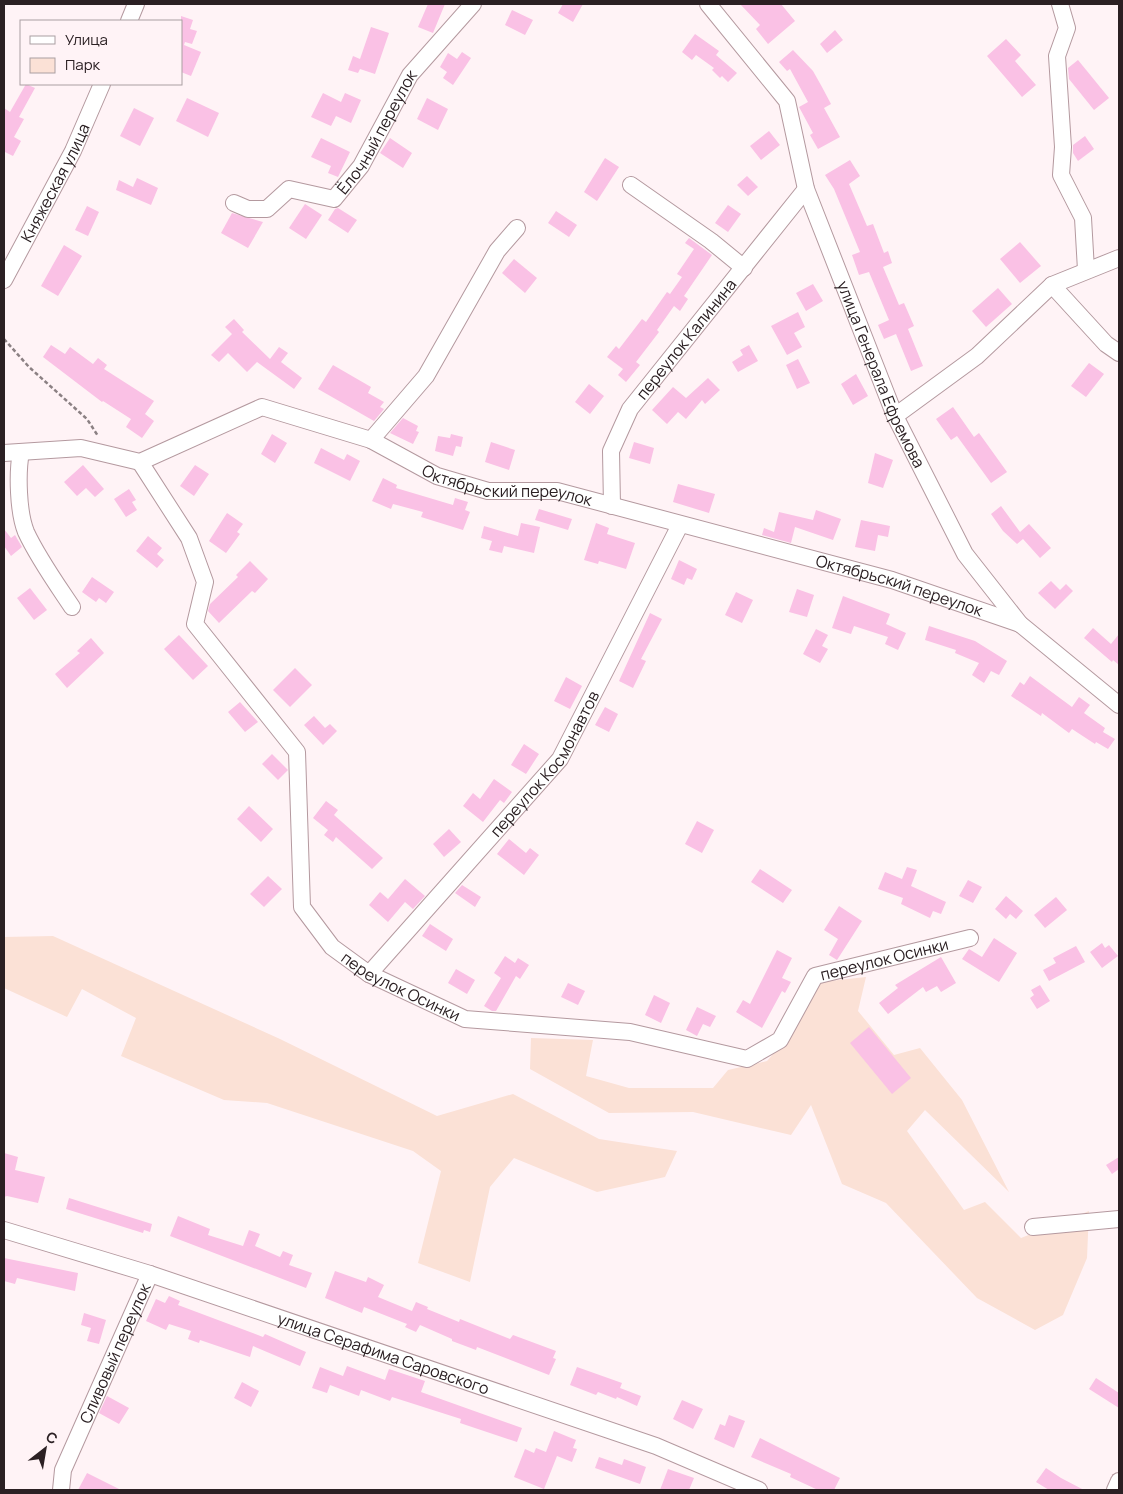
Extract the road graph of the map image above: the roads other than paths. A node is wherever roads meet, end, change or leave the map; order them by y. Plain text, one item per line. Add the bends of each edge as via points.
1 (136, 4) edge
2 (472, 4) edge
3 (708, 4) edge
4 (1060, 4) edge
5 (129, 20) edge
6 (102, 85) edge
7 (631, 185) dead end
8 (806, 189) junction
9 (234, 203) dead end
10 (517, 228) dead end
11 (1119, 258) edge
12 (744, 268) junction
13 (1086, 270) junction
14 (4, 280) edge
15 (1052, 285) junction
16 (1119, 352) edge
17 (896, 416) junction
18 (371, 440) junction
19 (21, 452) junction
20 (4, 453) edge
21 (140, 462) junction
22 (612, 506) junction
23 (680, 526) junction
24 (72, 607) dead end
25 (1020, 624) junction
26 (1119, 705) edge
27 (970, 938) dead end
28 (369, 974) junction
29 (1119, 1219) edge
30 (1032, 1227) dead end
31 (4, 1230) edge
32 (150, 1274) junction
33 (1119, 1481) edge
34 (748, 1488) edge
35 (61, 1490) edge
36 (1115, 1490) edge

1 - 5 street
2 - 9 street, Ёлочный переулок via 410,74 361,166 334,199 289,189 267,210 248,210
3 - 8 street, улица Генерала Ефремова via 787,101
4 - 13 street via 1067,28 1057,56 1063,147 1061,175 1083,218
6 - 14 street, Княжеская улица via 73,150
7 - 12 street
8 - 12 street, переулок Калинина
8 - 17 street, улица Генерала Ефремова
10 - 18 street via 497,251 426,376
11 - 13 street
12 - 22 street, переулок Калинина via 630,409 611,451
13 - 15 street
15 - 16 street via 1106,344
15 - 17 street via 977,356
17 - 25 street, улица Генерала Ефремова via 965,554
18 - 21 street, Октябрьский переулок via 262,406
18 - 22 street, Октябрьский переулок via 437,476 488,491 557,491
19 - 20 street
19 - 21 street via 81,448
19 - 24 street via 17,475 25,530
21 - 28 street, переулок Осинки via 189,538 205,582 195,624 297,752 302,907 332,947
22 - 23 street, Октябрьский переулок
23 - 25 street, Октябрьский переулок via 892,580
23 - 28 street, переулок Космонавтов via 560,758
25 - 26 street, улица Генерала Ефремова
27 - 28 street, переулок Осинки via 816,976 780,1040 747,1059 630,1032 466,1019
29 - 30 street
31 - 32 street, улица Серафима Саровского
32 - 34 street, улица Серафима Саровского via 656,1446
32 - 35 street, Сливовый переулок via 63,1470
33 - 36 street

